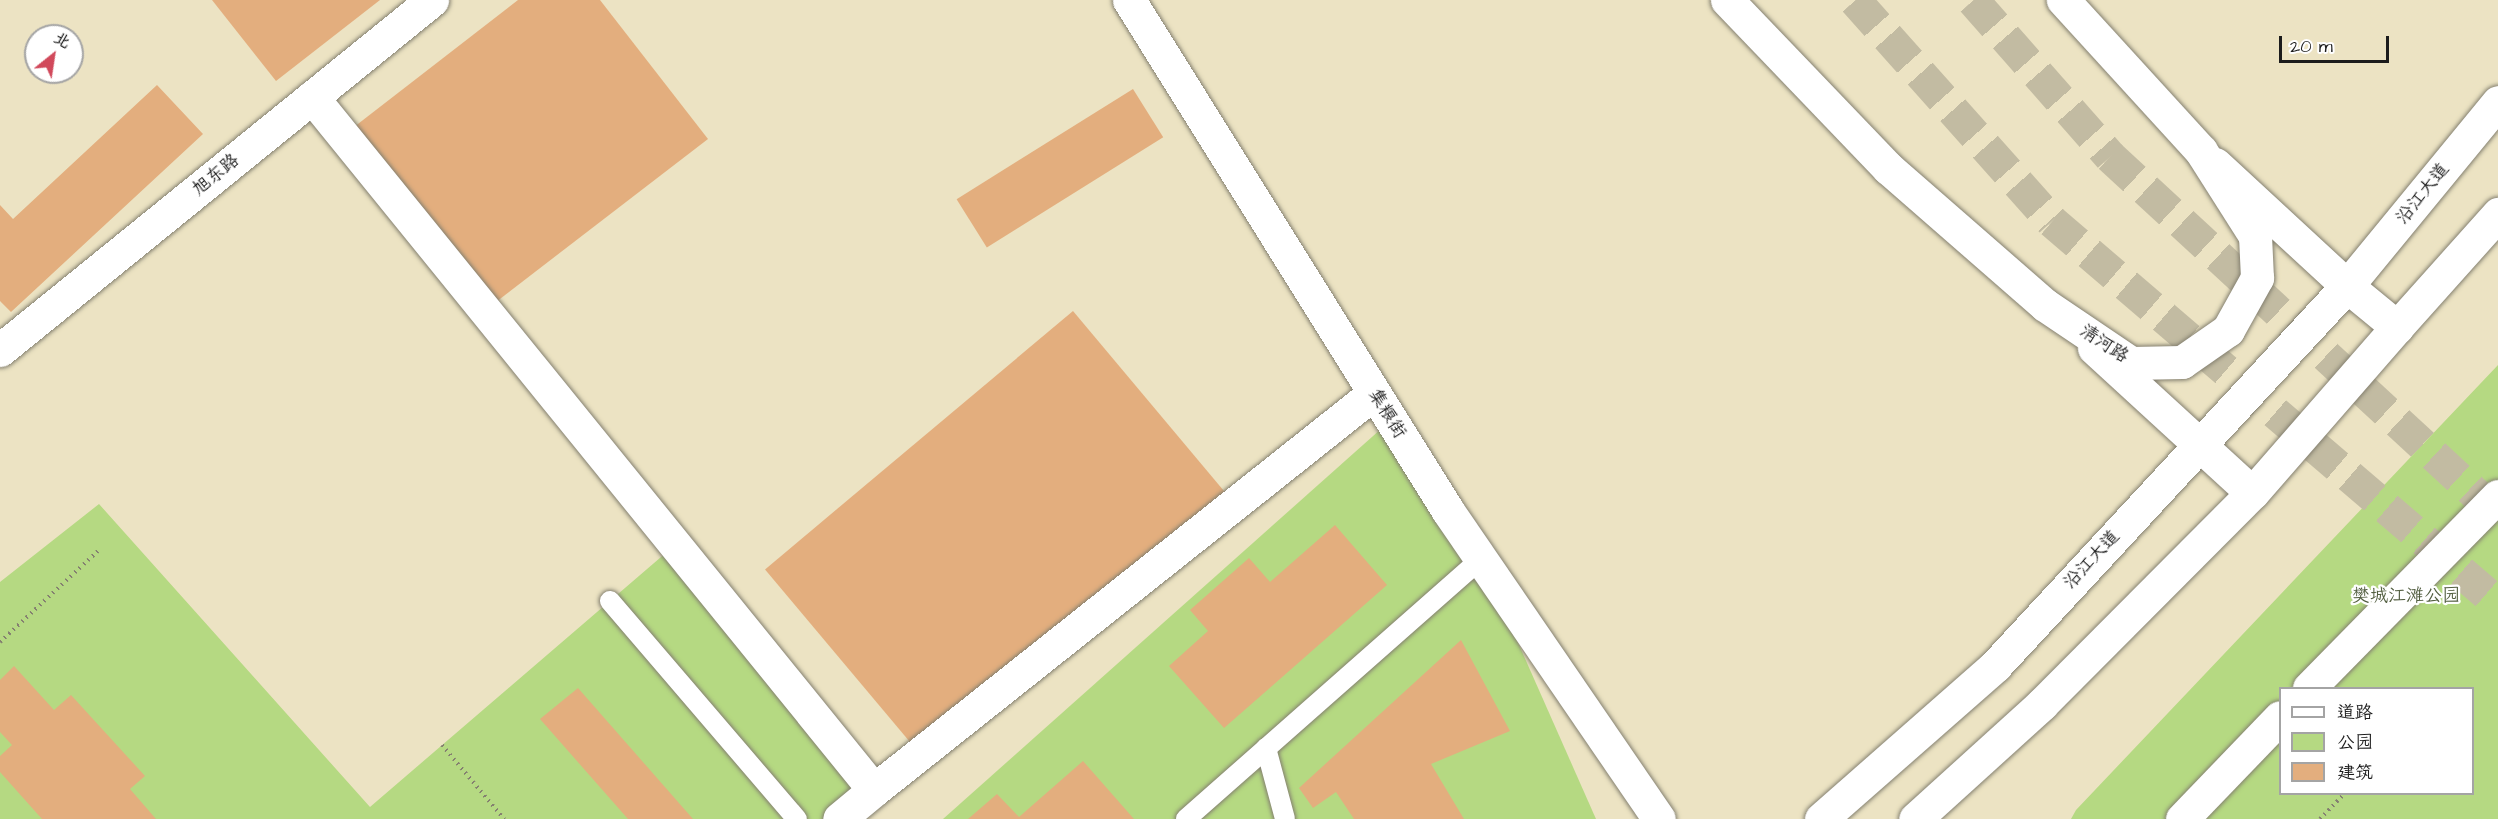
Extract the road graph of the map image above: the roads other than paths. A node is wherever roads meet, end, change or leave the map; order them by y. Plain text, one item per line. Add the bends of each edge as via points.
1 (432, 0) edge
2 (1128, 0) edge
3 (1727, 0) edge
4 (2063, 0) edge
5 (312, 97) junction
6 (2498, 102) edge
7 (2201, 151) junction
8 (2498, 214) edge
9 (2347, 286) junction
10 (2045, 305) junction
11 (2397, 327) junction
12 (0, 350) edge
13 (1374, 393) junction
14 (2199, 444) junction
15 (2252, 493) junction
16 (2498, 496) edge
17 (1481, 559) junction
18 (610, 601) dead end
19 (2310, 687) edge
20 (2279, 718) edge
21 (1266, 748) junction
22 (874, 790) junction
23 (797, 819) edge
24 (839, 819) edge
25 (1186, 819) edge
26 (1285, 819) edge
27 (1659, 819) edge
28 (1821, 819) edge
29 (1915, 819) edge
30 (2182, 819) edge

1 - 5 street, 旭东路
2 - 13 street, 集粮街
3 - 10 street, 清河路 via 1888,168
4 - 7 street, 清河路
5 - 12 street, 旭东路
5 - 22 street
6 - 9 street, 沿江大道
7 - 9 street
7 - 10 street, 清河路 via 2255,236 2257,278 2229,330 2182,362 2131,363
8 - 11 street
9 - 11 street
9 - 14 street, 沿江大道
10 - 14 street
11 - 15 street
13 - 17 street, 集粮街
13 - 22 street
14 - 15 street
14 - 28 street, 沿江大道 via 1995,666
15 - 29 street via 2042,704
16 - 19 street
17 - 21 lane
17 - 27 street, 集粮街
18 - 23 lane
20 - 30 street
21 - 25 lane
21 - 26 lane
22 - 24 street

